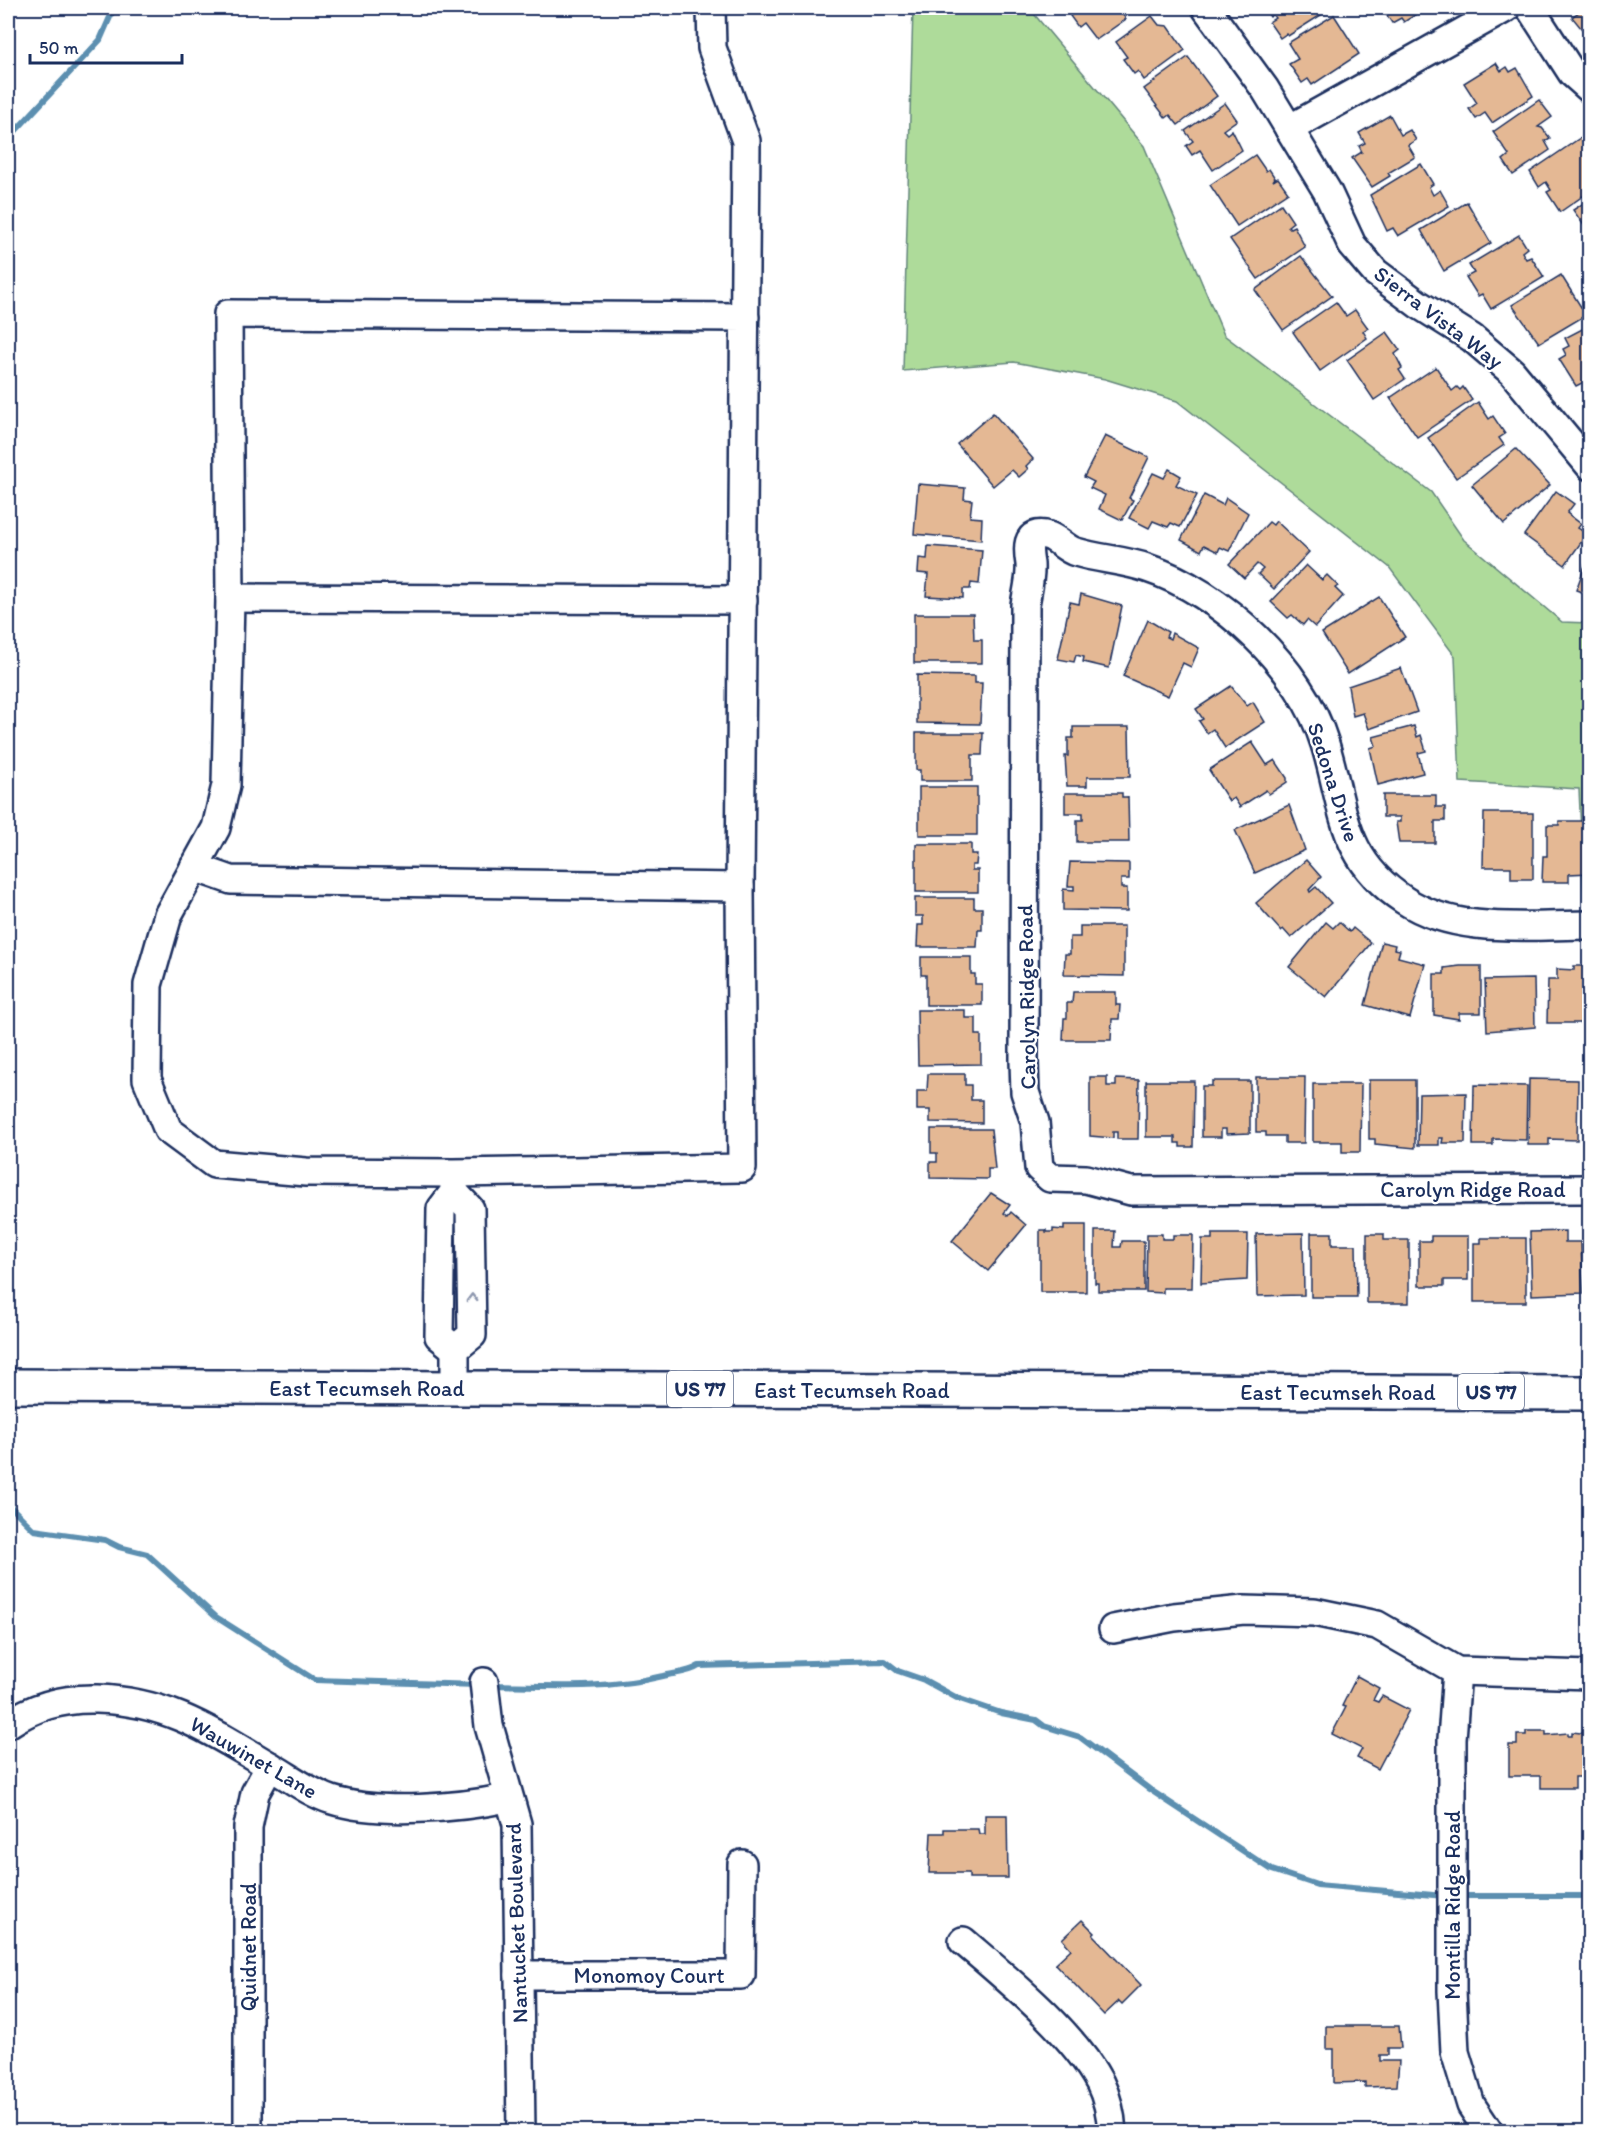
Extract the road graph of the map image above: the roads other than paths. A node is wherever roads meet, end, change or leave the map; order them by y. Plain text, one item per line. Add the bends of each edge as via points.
1 (711, 8) edge
2 (1206, 8) edge
3 (1506, 8) edge
4 (1530, 8) edge
5 (1590, 89) edge
6 (1289, 129) junction
7 (745, 317) junction
8 (1590, 466) edge
9 (1047, 536) joint
10 (230, 598) junction
11 (743, 600) junction
12 (194, 867) junction
13 (740, 887) junction
14 (1590, 925) edge
15 (454, 1183) junction
16 (1590, 1189) edge
17 (8, 1386) edge
18 (455, 1388) junction
19 (1590, 1393) edge
20 (1113, 1629) dead end
21 (1457, 1671) junction
22 (1590, 1675) edge
23 (484, 1682) dead end
24 (8, 1724) edge
25 (270, 1766) junction
26 (507, 1798) junction
27 (742, 1864) dead end
28 (963, 1941) dead end
29 (519, 1975) junction
30 (248, 2132) edge
31 (521, 2132) edge
32 (1112, 2132) edge
33 (1489, 2132) edge

1 - 7 street via 712,48 746,141
2 - 6 street, Sierra Vista Way
3 - 6 street
4 - 5 street via 1572,73
6 - 8 street, Sierra Vista Way via 1327,191 1352,245 1375,272 1472,338 1512,372
7 - 10 street via 228,314
7 - 11 street
9 - 14 street, Sedona Drive via 1075,552 1147,568 1189,586 1269,649 1301,692 1325,742 1338,803 1353,847 1373,874 1404,900 1438,918 1473,924
9 - 16 street, Carolyn Ridge Road via 1039,536 1026,549 1030,564 1025,605 1024,1061 1025,1092 1035,1122 1039,1168 1050,1178 1086,1179 1131,1191
10 - 11 street
10 - 12 street via 226,785 216,828
11 - 13 street
12 - 13 street via 231,880
12 - 15 street via 168,915 148,985 147,1079 168,1130 214,1164
13 - 15 street via 742,1168
15 - 18 street via 441,1209 439,1336 455,1349
17 - 18 main road, East Tecumseh Road / US 77
18 - 19 main road, East Tecumseh Road / US 77
20 - 21 street via 1174,1617 1244,1610 1314,1612 1377,1625
21 - 22 street
21 - 33 street, Montilla Ridge Road via 1452,1740 1455,2052 1471,2105
23 - 26 street, Nantucket Boulevard via 489,1726
24 - 25 street, Wauwinet Lane via 30,1711 63,1701 133,1701 183,1717
25 - 26 street, Wauwinet Lane via 329,1799 358,1805 465,1807
25 - 30 street, Quidnet Road via 255,1793 248,1827
26 - 29 street, Nantucket Boulevard via 517,1824
27 - 29 street, Monomoy Court via 741,1975
28 - 32 street via 1033,2002 1074,2048 1100,2083 1111,2115
29 - 31 street, Nantucket Boulevard

